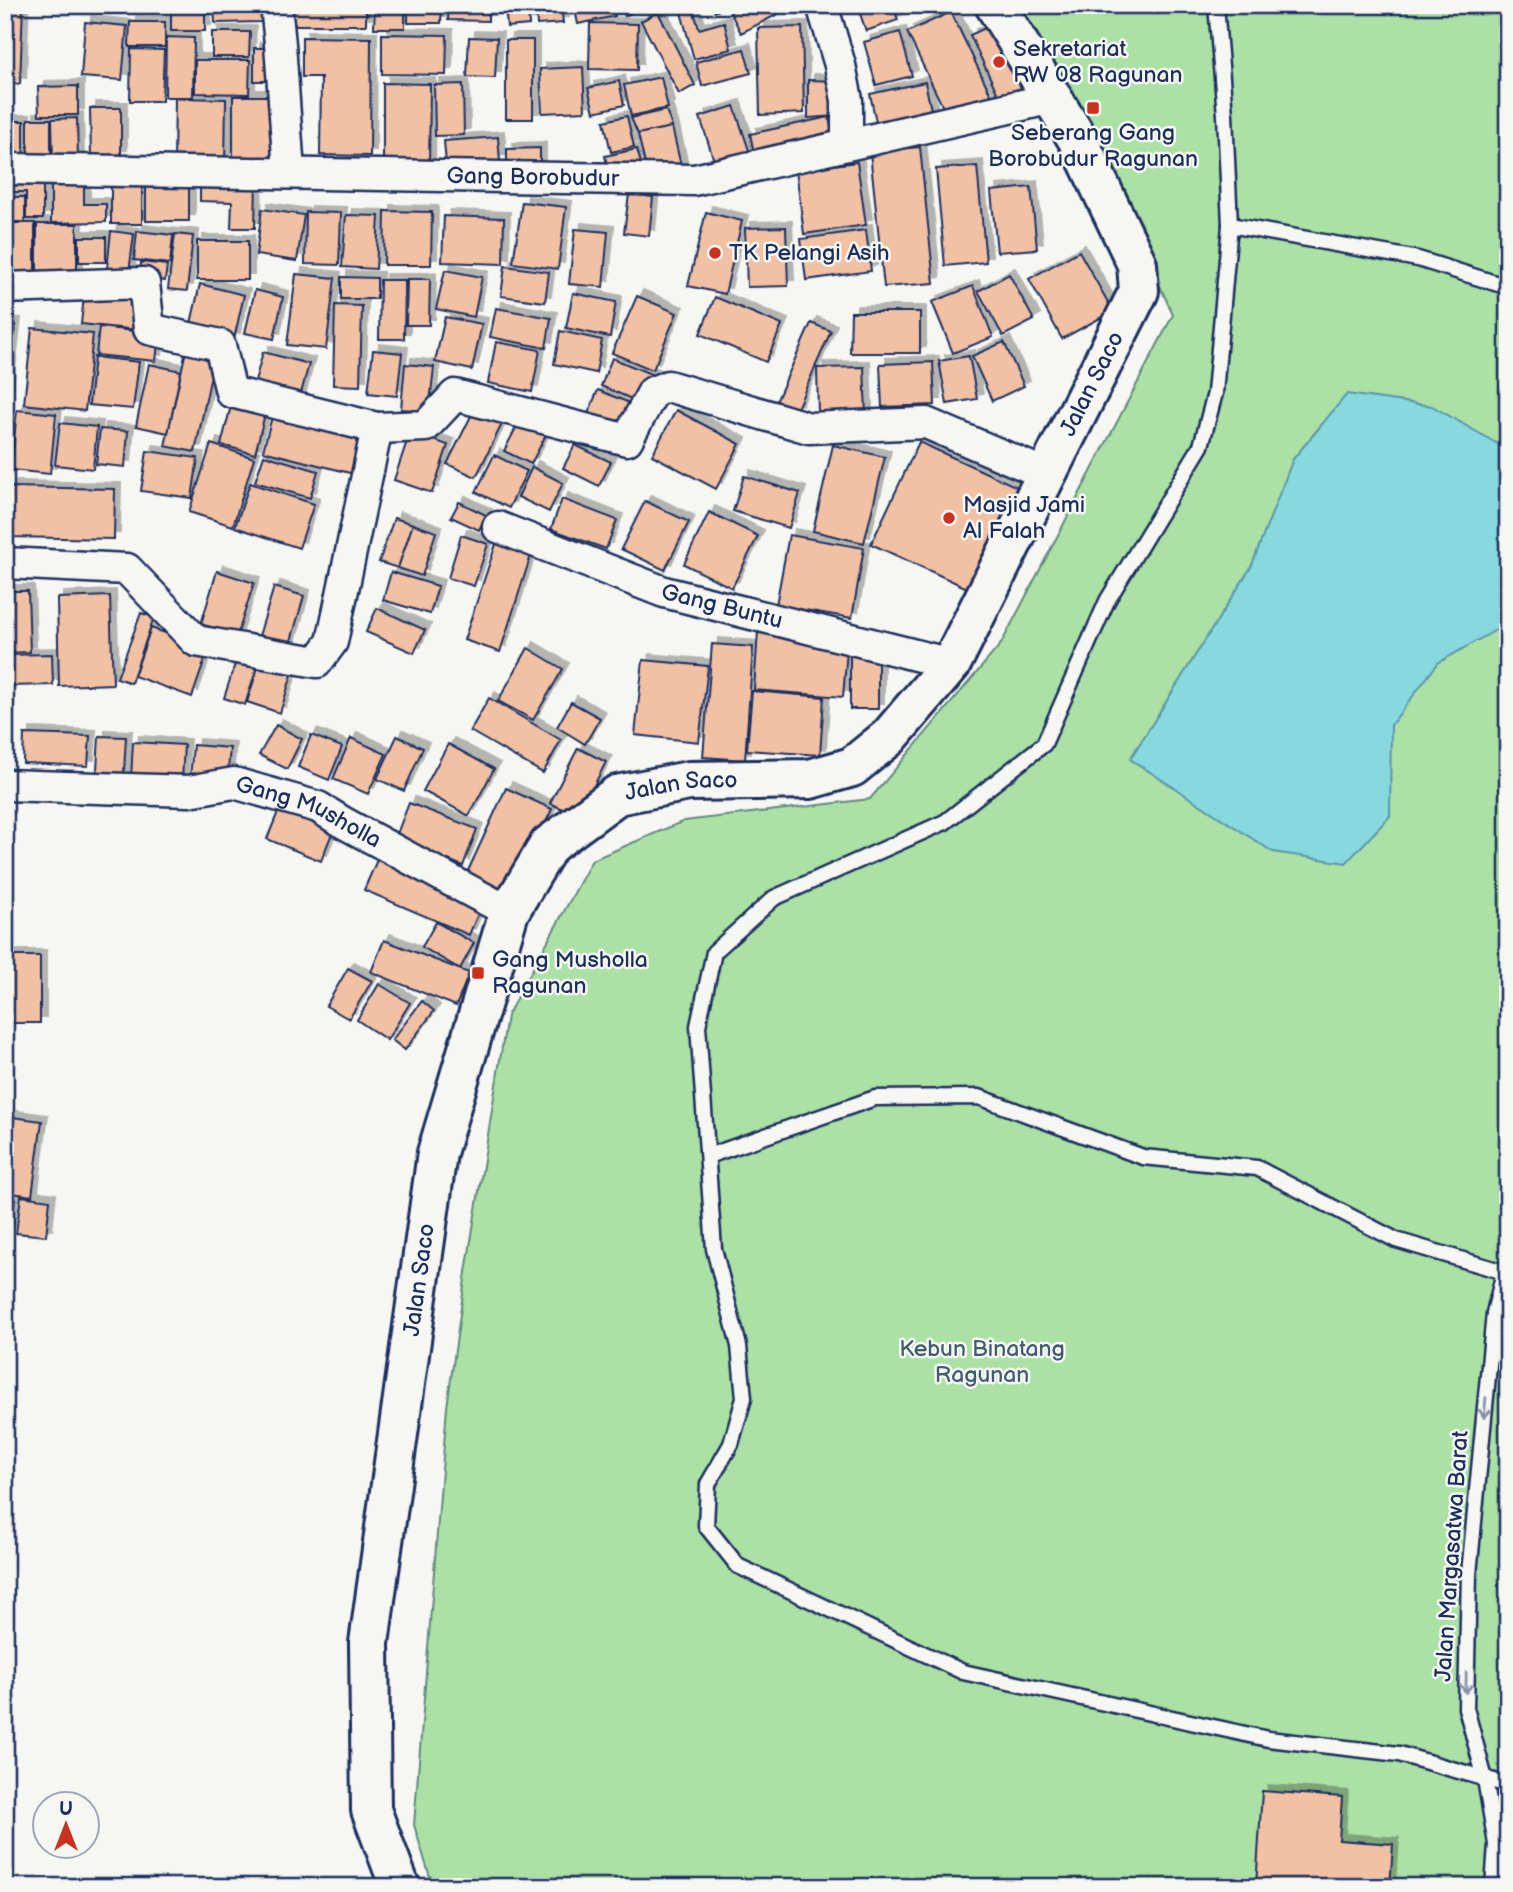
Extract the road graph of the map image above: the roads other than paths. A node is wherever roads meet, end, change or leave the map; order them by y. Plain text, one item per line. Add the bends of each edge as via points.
1 (276, 5) edge
2 (822, 5) edge
3 (995, 5) edge
4 (1216, 5) edge
5 (1053, 98) junction
6 (847, 144) junction
7 (5, 169) edge
8 (289, 172) junction
9 (1230, 225) junction
10 (1508, 287) edge
11 (5, 288) edge
12 (377, 428) junction
13 (1048, 475) junction
14 (498, 527) dead end
15 (5, 564) edge
16 (951, 664) junction
17 (5, 785) edge
18 (509, 912) junction
19 (708, 1156) junction
20 (1506, 1271) edge
21 (1485, 1779) junction
22 (1508, 1785) edge
23 (400, 1887) edge
24 (1493, 1887) edge

1 - 8 street
2 - 6 street via 847,100
3 - 5 main road, Jalan Saco
4 - 9 lane
5 - 6 street, Gang Borobudur
5 - 13 main road, Jalan Saco via 1137,264 1139,291
6 - 8 street, Gang Borobudur via 695,180
7 - 8 street, Gang Borobudur
9 - 10 lane via 1418,259
9 - 19 lane via 1215,393 1201,446 1107,601 1044,744 945,822 774,898 713,952 698,1027
11 - 12 street via 145,283 149,329 220,345 232,392
12 - 13 street via 426,426 455,395 626,440 653,392 668,386 809,428 926,423
12 - 15 street via 332,642 317,662 196,640 127,569
13 - 16 main road, Jalan Saco
14 - 16 street, Gang Buntu via 663,592
16 - 18 main road, Jalan Saco via 889,737 852,767 810,779 688,780 617,795 549,845
17 - 18 street, Gang Musholla via 189,791 234,783 318,807
18 - 23 main road, Jalan Saco via 437,1153 369,1643 371,1810
19 - 20 lane via 875,1098 979,1097 1143,1157 1257,1168 1396,1240
19 - 21 lane via 713,1249 739,1346 744,1398 731,1444 708,1484 706,1526 738,1566 963,1672 1268,1739 1399,1754
20 -> 21 lane, Jalan Margasatwa Barat via 1494,1313 1469,1574 1466,1708
21 - 22 lane
21 - 24 lane, Jalan Margasatwa Barat via 1496,1844

